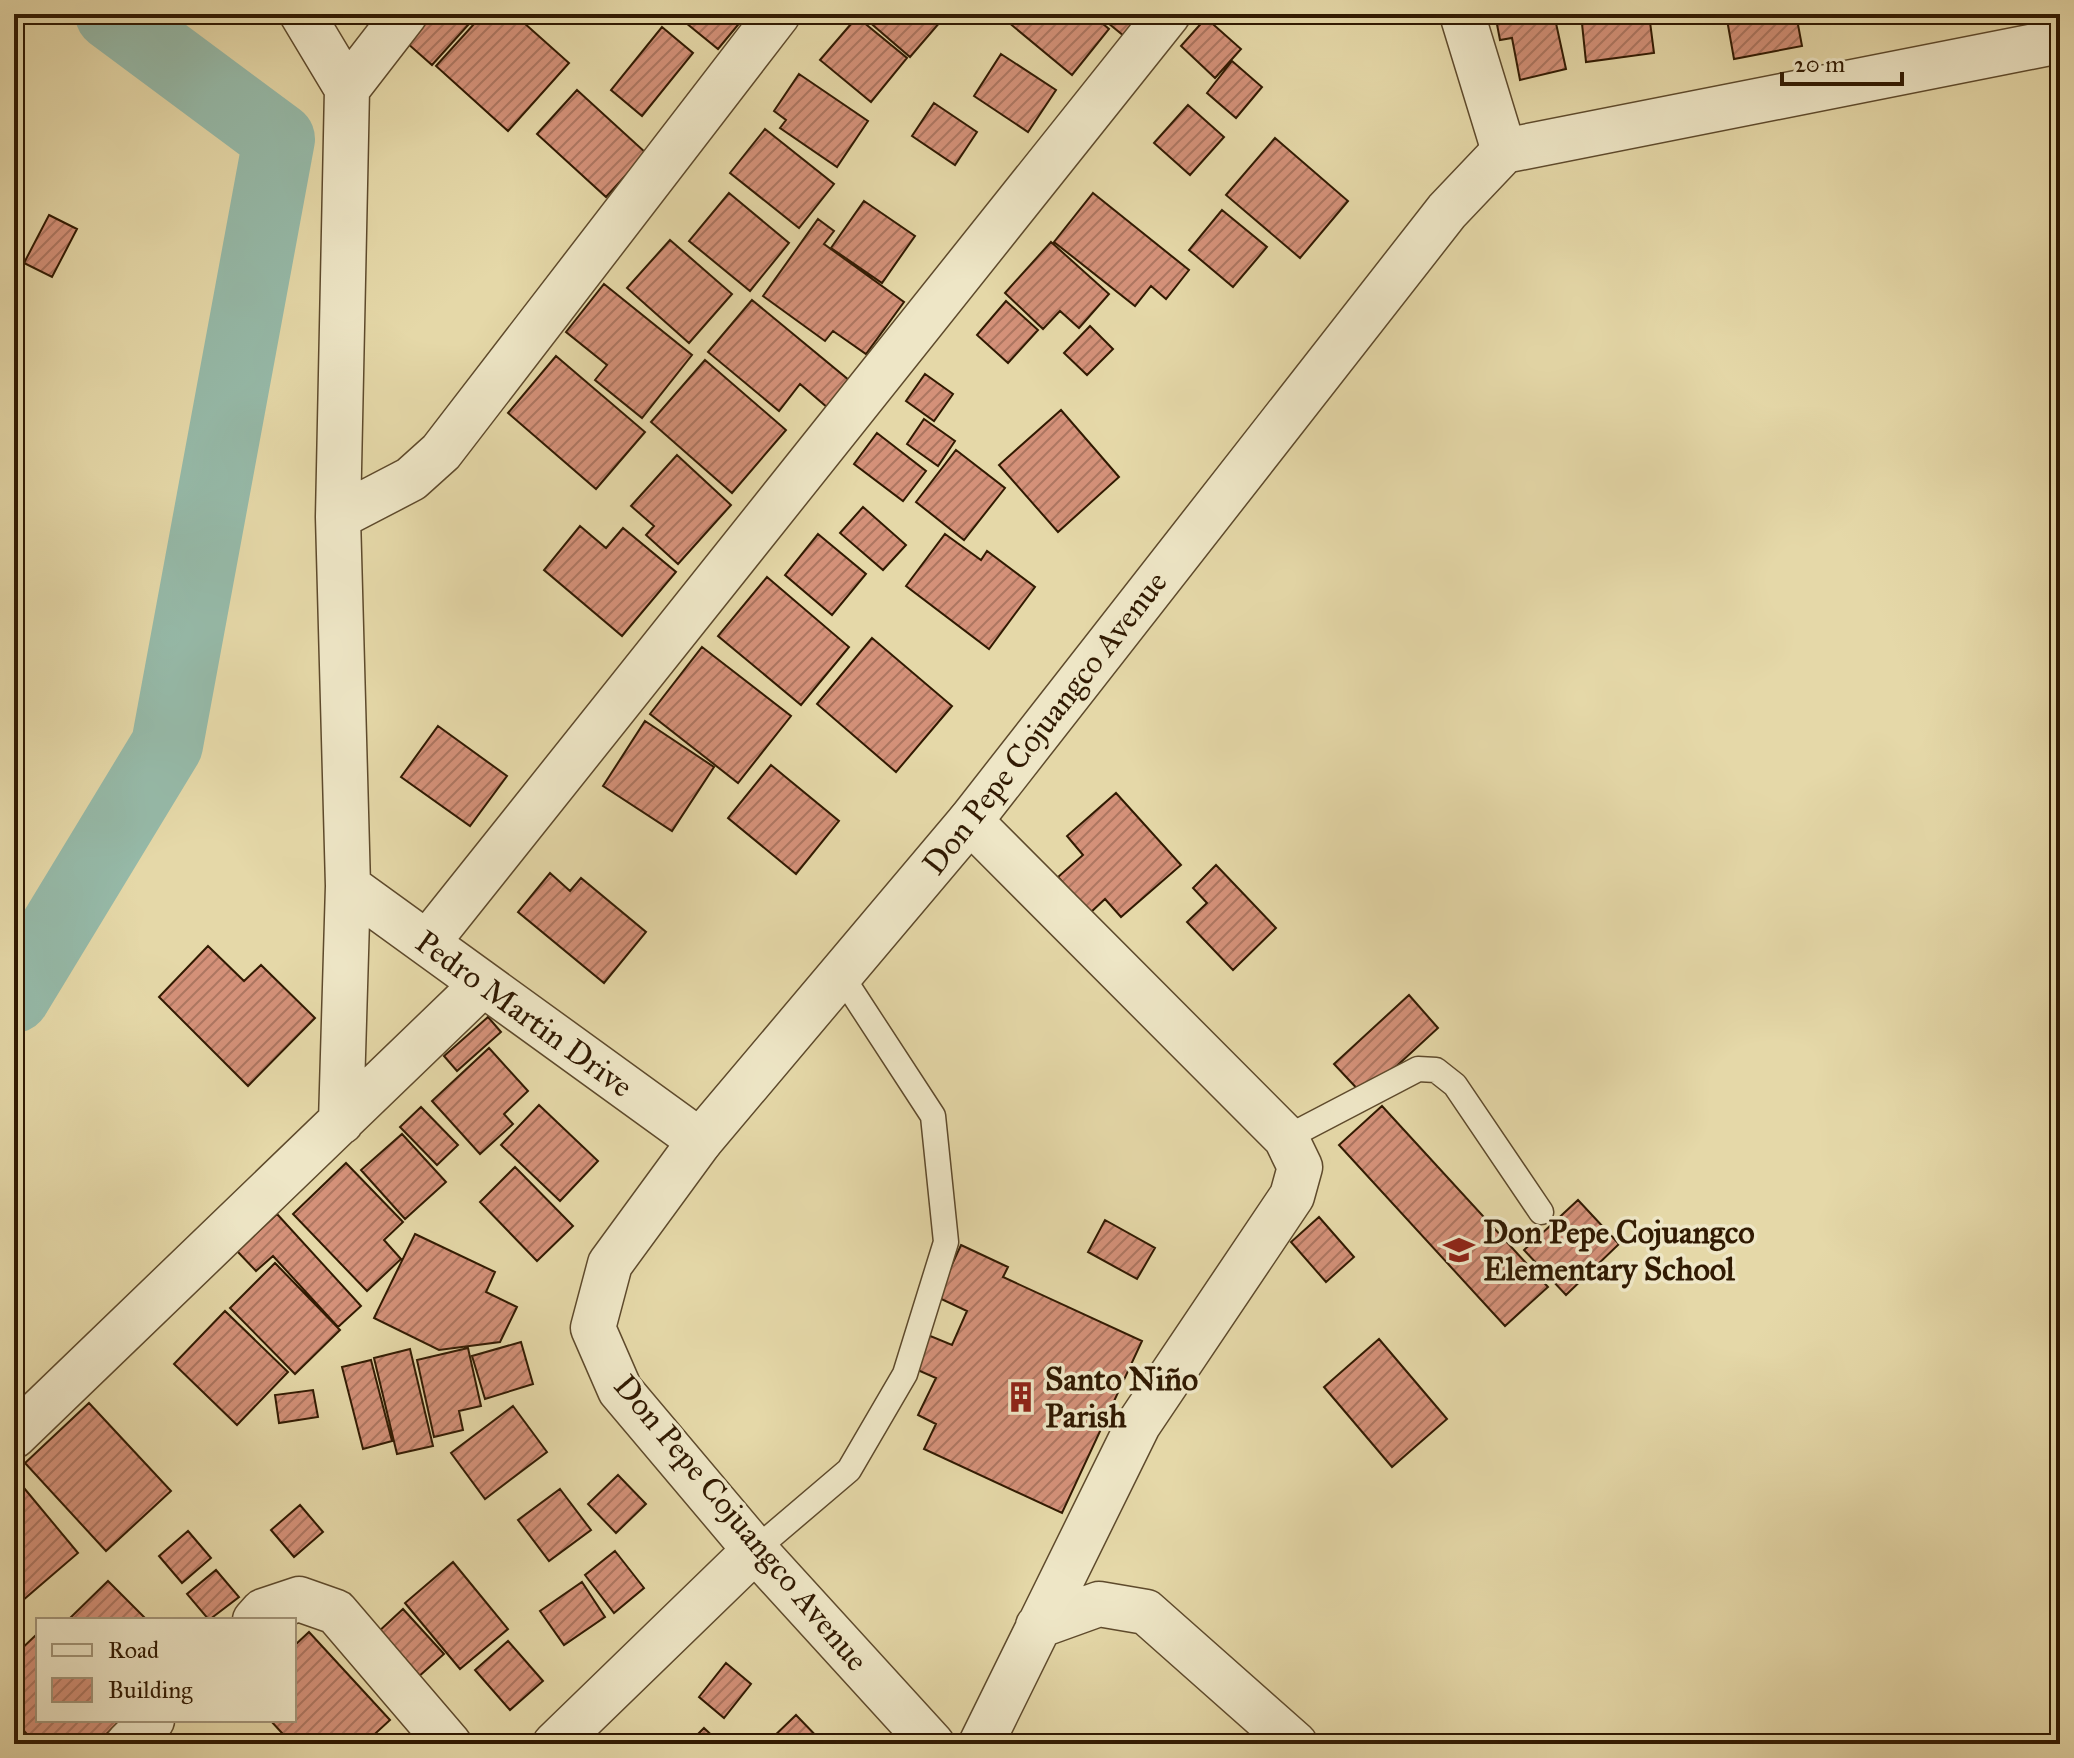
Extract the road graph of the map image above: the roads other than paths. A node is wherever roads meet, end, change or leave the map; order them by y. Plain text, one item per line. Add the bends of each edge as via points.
1 (302, 14) edge
2 (405, 14) edge
3 (778, 14) edge
4 (1168, 14) edge
5 (1462, 14) edge
6 (2060, 41) edge
7 (347, 89) junction
8 (1504, 151) junction
9 (338, 517) junction
10 (970, 821) junction
11 (348, 886) junction
12 (427, 943) junction
13 (841, 975) junction
14 (483, 984) junction
15 (341, 1122) junction
16 (1286, 1138) junction
17 (700, 1141) junction
18 (1541, 1212) dead end
19 (14, 1436) edge
20 (755, 1550) junction
21 (257, 1618) edge
22 (1038, 1626) junction
23 (150, 1722) edge
24 (128, 1744) edge
25 (449, 1744) edge
26 (555, 1744) edge
27 (932, 1744) edge
28 (981, 1744) edge
29 (1295, 1744) edge

1 - 7 street
2 - 7 street
3 - 9 street via 441,452 411,479
4 - 12 street
5 - 8 street
6 - 8 street
7 - 9 street
8 - 10 street, Don Pepe Cojuangco Avenue via 1447,211
9 - 11 street
10 - 13 street, Don Pepe Cojuangco Avenue
10 - 16 street
11 - 12 street, Pedro Martin Drive
11 - 15 street
12 - 14 street, Pedro Martin Drive
13 - 17 street, Don Pepe Cojuangco Avenue
13 - 20 lane via 933,1116 946,1242 905,1374 849,1470
14 - 15 street
14 - 17 street, Pedro Martin Drive
15 - 19 street
16 - 18 lane via 1418,1069 1436,1070 1455,1085
16 - 22 street via 1300,1167 1292,1196 1138,1425
17 - 20 street, Don Pepe Cojuangco Avenue via 610,1264 593,1328 620,1390
20 - 26 street
20 - 27 street, Don Pepe Cojuangco Avenue
21 - 25 street via 299,1599 336,1612
22 - 28 street
22 - 29 street via 1099,1604 1146,1612
23 - 24 street

